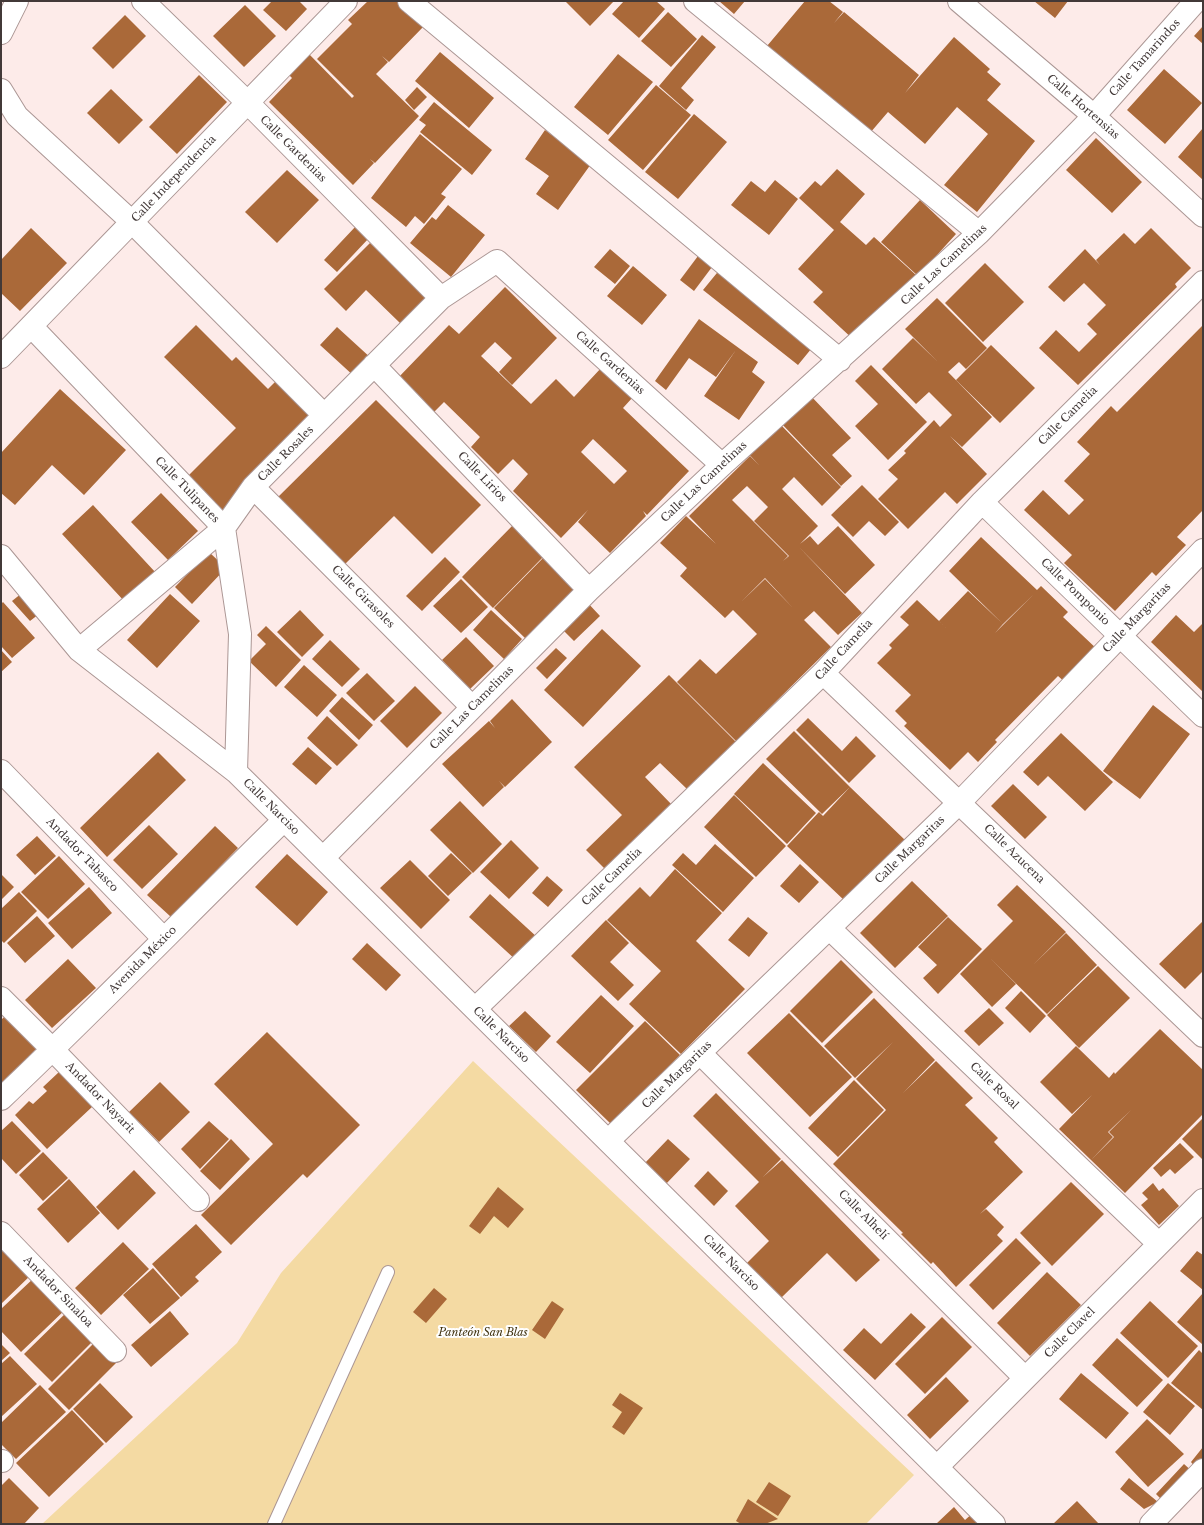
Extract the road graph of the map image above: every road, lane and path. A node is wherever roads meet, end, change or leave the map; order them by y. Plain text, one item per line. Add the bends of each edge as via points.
1 (17, 1) edge
2 (143, 1) edge
3 (346, 1) edge
4 (409, 1) edge
5 (695, 1) edge
6 (959, 1) edge
7 (1196, 1) edge
8 (1, 33) edge
9 (1, 90) edge
10 (248, 103) junction
11 (1094, 116) junction
12 (1203, 216) edge
13 (132, 222) junction
14 (979, 233) junction
15 (497, 261) joint
16 (1203, 282) edge
17 (441, 298) junction
18 (31, 326) junction
19 (1, 358) edge
20 (840, 360) junction
21 (374, 365) junction
22 (324, 415) junction
23 (722, 465) junction
24 (253, 487) junction
25 (982, 502) junction
26 (224, 528) junction
27 (1203, 550) edge
28 (1, 556) edge
29 (589, 590) junction
30 (1120, 635) junction
31 (79, 650) junction
32 (823, 672) junction
33 (472, 707) junction
34 (1203, 716) edge
35 (1, 771) edge
36 (236, 772) junction
37 (960, 802) junction
38 (284, 820) junction
39 (323, 858) junction
40 (829, 928) junction
41 (164, 938) junction
42 (1, 998) edge
43 (476, 1009) junction
44 (1203, 1036) edge
45 (54, 1050) junction
46 (700, 1053) junction
47 (1, 1099) edge
48 (608, 1141) junction
49 (198, 1200) dead end
50 (1203, 1200) edge
51 (1, 1233) edge
52 (1159, 1244) junction
53 (388, 1272) dead end
54 (115, 1351) dead end
55 (1025, 1378) junction
56 (937, 1467) junction
57 (1203, 1470) edge
58 (274, 1524) edge
59 (994, 1524) edge
60 (1151, 1524) edge

1 - 8 street
2 - 10 street, Calle Gardenias
3 - 10 street, Calle Independencia
4 - 20 street
5 - 14 street
6 - 11 street, Calle Hortensias
7 - 11 street, Calle Tamarindos
9 - 13 street via 17,116
10 - 13 street, Calle Independencia
10 - 17 street, Calle Gardenias
11 - 12 street, Calle Hortensias
11 - 14 street, Calle Las Camelinas
13 - 18 street, Calle Independencia
13 - 22 street
14 - 20 street, Calle Las Camelinas
15 - 17 street, Calle Rosales
15 - 23 street, Calle Gardenias
16 - 25 street, Calle Camelia
17 - 21 street, Calle Rosales
18 - 19 street, Calle Independencia
18 - 26 street, Calle Tulipanes
20 - 23 street, Calle Las Camelinas
21 - 22 street, Calle Rosales
21 - 29 street, Calle Lirios
22 - 24 street, Calle Rosales
23 - 29 street, Calle Las Camelinas
24 - 26 street, Calle Rosales
24 - 33 street, Calle Girasoles
25 - 30 street, Calle Pomponio
25 - 32 street, Calle Camelia
26 - 31 street, Calle Rosales
26 - 36 street, Calle Tulipanes via 240,634
27 - 30 street, Calle Margaritas
28 - 31 street, Calle Narciso
29 - 33 street, Calle Las Camelinas
30 - 34 street, Calle Pomponio
30 - 37 street, Calle Margaritas
31 - 36 street, Calle Narciso
32 - 37 street, Calle Azucena
32 - 43 street, Calle Camelia
33 - 39 street, Calle Las Camelinas
35 - 41 street, Andador Tabasco
36 - 38 street, Calle Narciso
37 - 40 street, Calle Margaritas
37 - 44 street, Calle Azucena
38 - 39 street, Calle Narciso
38 - 41 street, Avenida México
39 - 43 street, Calle Narciso
40 - 46 street, Calle Margaritas
40 - 52 street, Calle Rosal
41 - 45 street, Avenida México
42 - 45 street, Andador Nayarit
43 - 48 street, Calle Narciso
45 - 47 street, Avenida México
45 - 49 street, Andador Nayarit
46 - 48 street, Calle Margaritas
46 - 55 street, Calle Alhelí
48 - 56 street, Calle Narciso
50 - 52 street, Calle Clavel
51 - 54 street, Andador Sinaloa
52 - 55 street, Calle Clavel
53 - 58 lane
55 - 56 street, Calle Clavel
56 - 59 street, Calle Narciso
57 - 60 street

